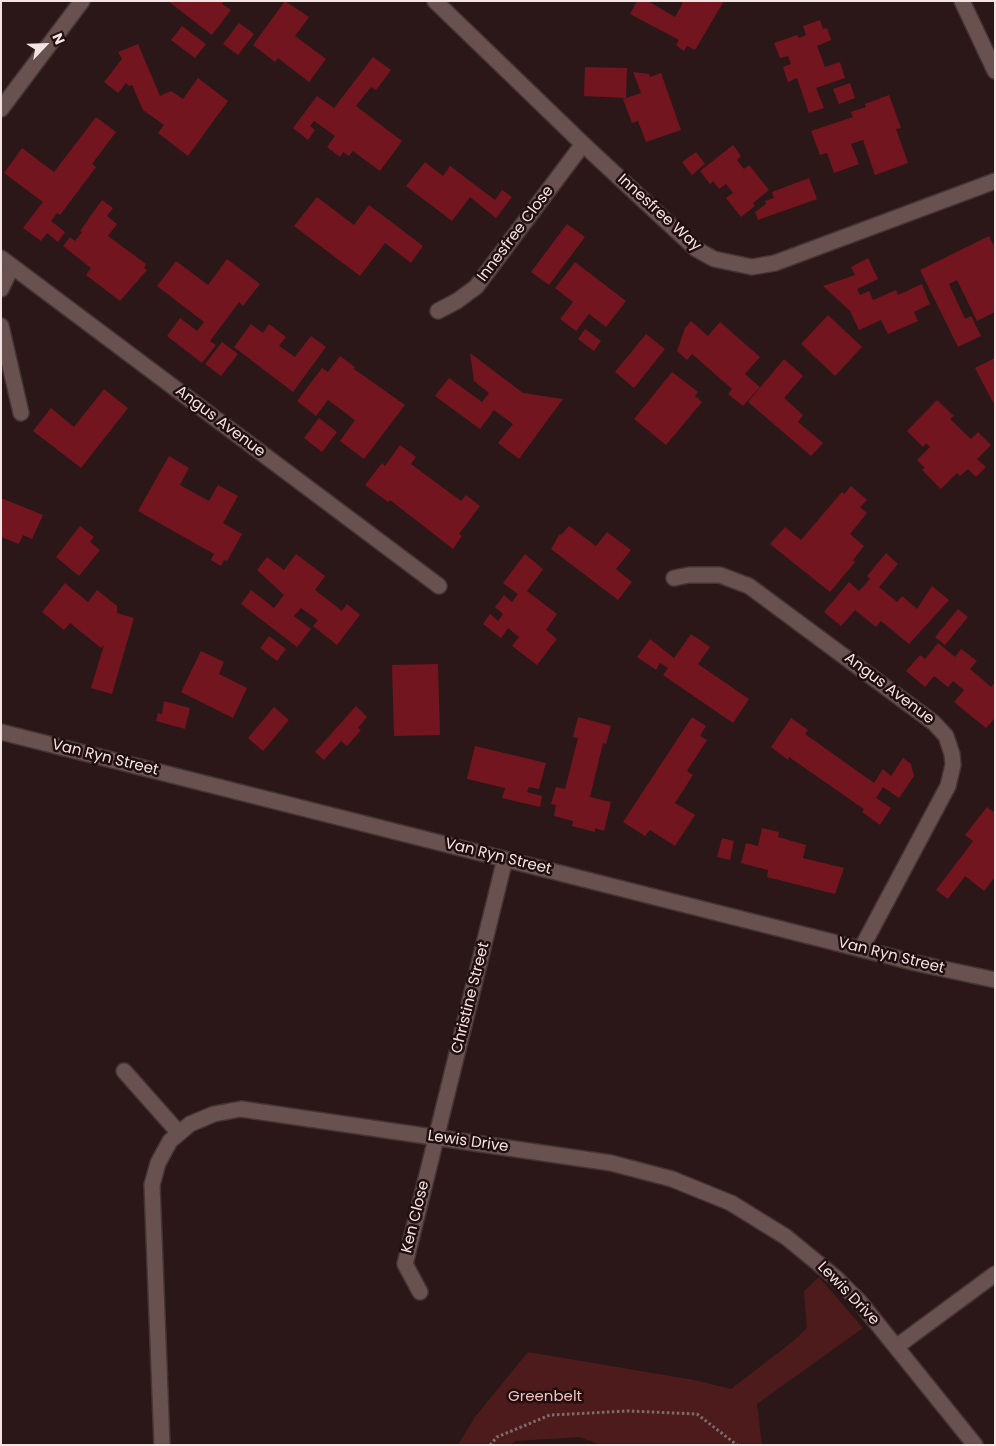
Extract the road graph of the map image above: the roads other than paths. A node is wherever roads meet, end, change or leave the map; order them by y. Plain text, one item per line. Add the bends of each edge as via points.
1 (82, 1) edge
2 (435, 1) edge
3 (962, 1) edge
4 (995, 71) edge
5 (1, 108) edge
6 (583, 144) junction
7 (995, 181) edge
8 (6, 262) edge
9 (1, 289) edge
10 (438, 311) dead end
11 (1, 326) edge
12 (21, 414) dead end
13 (674, 578) dead end
14 (439, 586) dead end
15 (1, 732) edge
16 (506, 859) junction
17 (861, 949) junction
18 (995, 980) edge
19 (124, 1071) dead end
20 (179, 1133) junction
21 (436, 1138) junction
22 (995, 1274) edge
23 (420, 1292) dead end
24 (896, 1347) junction
25 (162, 1445) edge
26 (974, 1445) edge

1 - 5 street
2 - 6 street, Innesfree Way
3 - 4 street
6 - 7 street, Innesfree Way via 696,249 714,260 752,267 798,256
6 - 10 street, Innesfree Close via 476,287
8 - 9 street
8 - 14 street, Angus Avenue
11 - 12 street
13 - 17 street, Angus Avenue via 720,575 749,586 934,723 946,736 953,765 948,786
15 - 16 street, Van Ryn Street
16 - 17 street, Van Ryn Street
16 - 21 street, Christine Street
17 - 18 street, Van Ryn Street
19 - 20 street
20 - 21 street, Lewis Drive via 190,1124 214,1114 241,1109
20 - 25 street, Lewis Drive via 170,1141 158,1163 152,1186
21 - 23 street, Ken Close via 405,1264
21 - 24 street, Lewis Drive via 611,1163 672,1179 709,1194 759,1219 812,1256 859,1301
22 - 24 street
24 - 26 street, Lewis Drive

